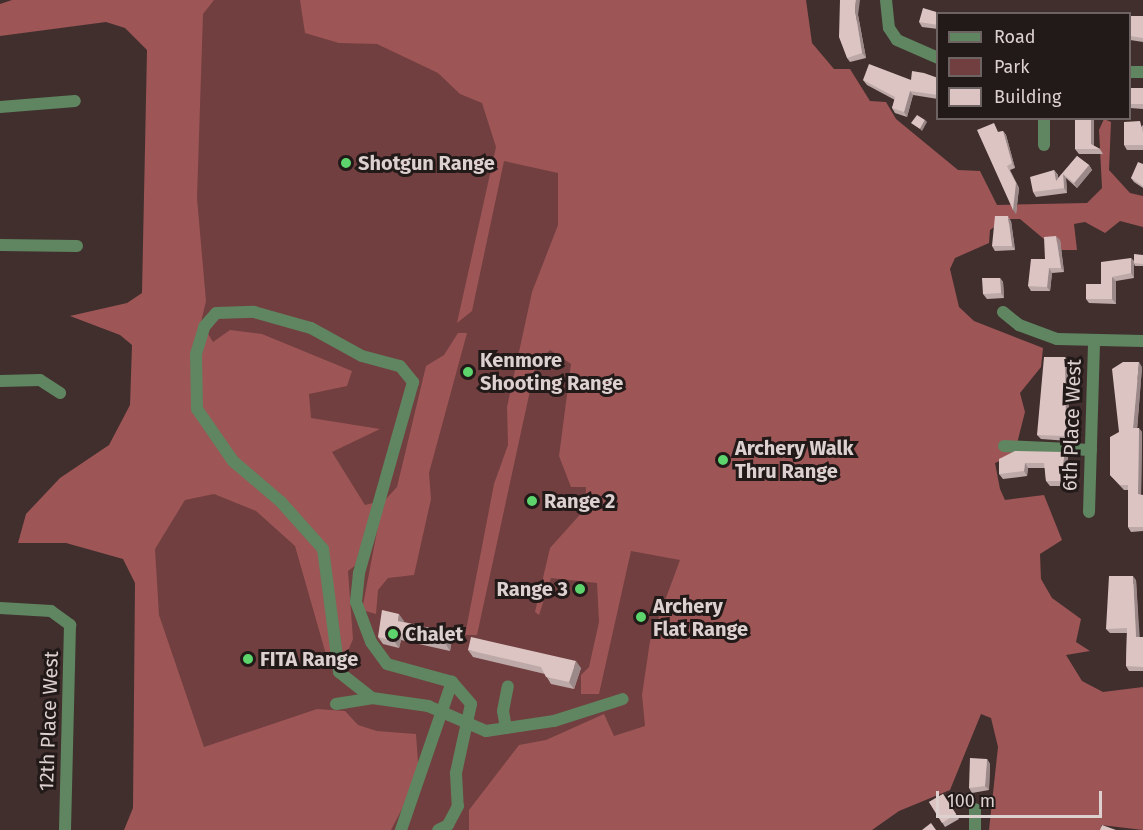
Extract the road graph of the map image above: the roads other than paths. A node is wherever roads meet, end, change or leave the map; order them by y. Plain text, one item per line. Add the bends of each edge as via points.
1 (886, 0) edge
2 (936, 57) edge
3 (75, 100) dead end
4 (0, 106) edge
5 (1044, 120) edge
6 (1044, 146) dead end
7 (0, 245) edge
8 (77, 246) dead end
9 (1003, 312) dead end
10 (1094, 340) junction
11 (1143, 341) edge
12 (1, 380) edge
13 (60, 393) dead end
14 (1004, 446) dead end
15 (1090, 450) junction
16 (1089, 512) dead end
17 (0, 608) edge
18 (453, 682) junction
19 (508, 687) dead end
20 (372, 698) junction
21 (623, 699) dead end
22 (336, 704) dead end
23 (445, 711) junction
24 (467, 722) junction
25 (506, 728) junction
26 (975, 809) dead end
27 (65, 830) edge
28 (401, 830) edge
29 (438, 830) edge
30 (975, 830) edge

1 - 2 street via 888,27 897,40
3 - 4 street
5 - 6 street
7 - 8 street
9 - 10 street via 1019,325 1057,339
10 - 11 street
10 - 15 street, 6th Place West
12 - 13 street via 40,380
14 - 15 street
15 - 16 street, 6th Place West
17 - 27 street, 12th Place West via 64,616 72,636
18 - 20 street via 387,664 371,642 356,602 359,573 412,395 408,373 311,328 254,312 216,313 204,327 196,354 197,409 233,461 281,502 323,549 339,672
18 - 23 street
18 - 24 street via 471,704
19 - 25 street via 503,711
20 - 22 street
20 - 23 street
21 - 25 street via 554,721
23 - 24 street
23 - 28 street
24 - 25 street via 486,731
24 - 29 street via 456,773 458,806 448,825
26 - 30 street

